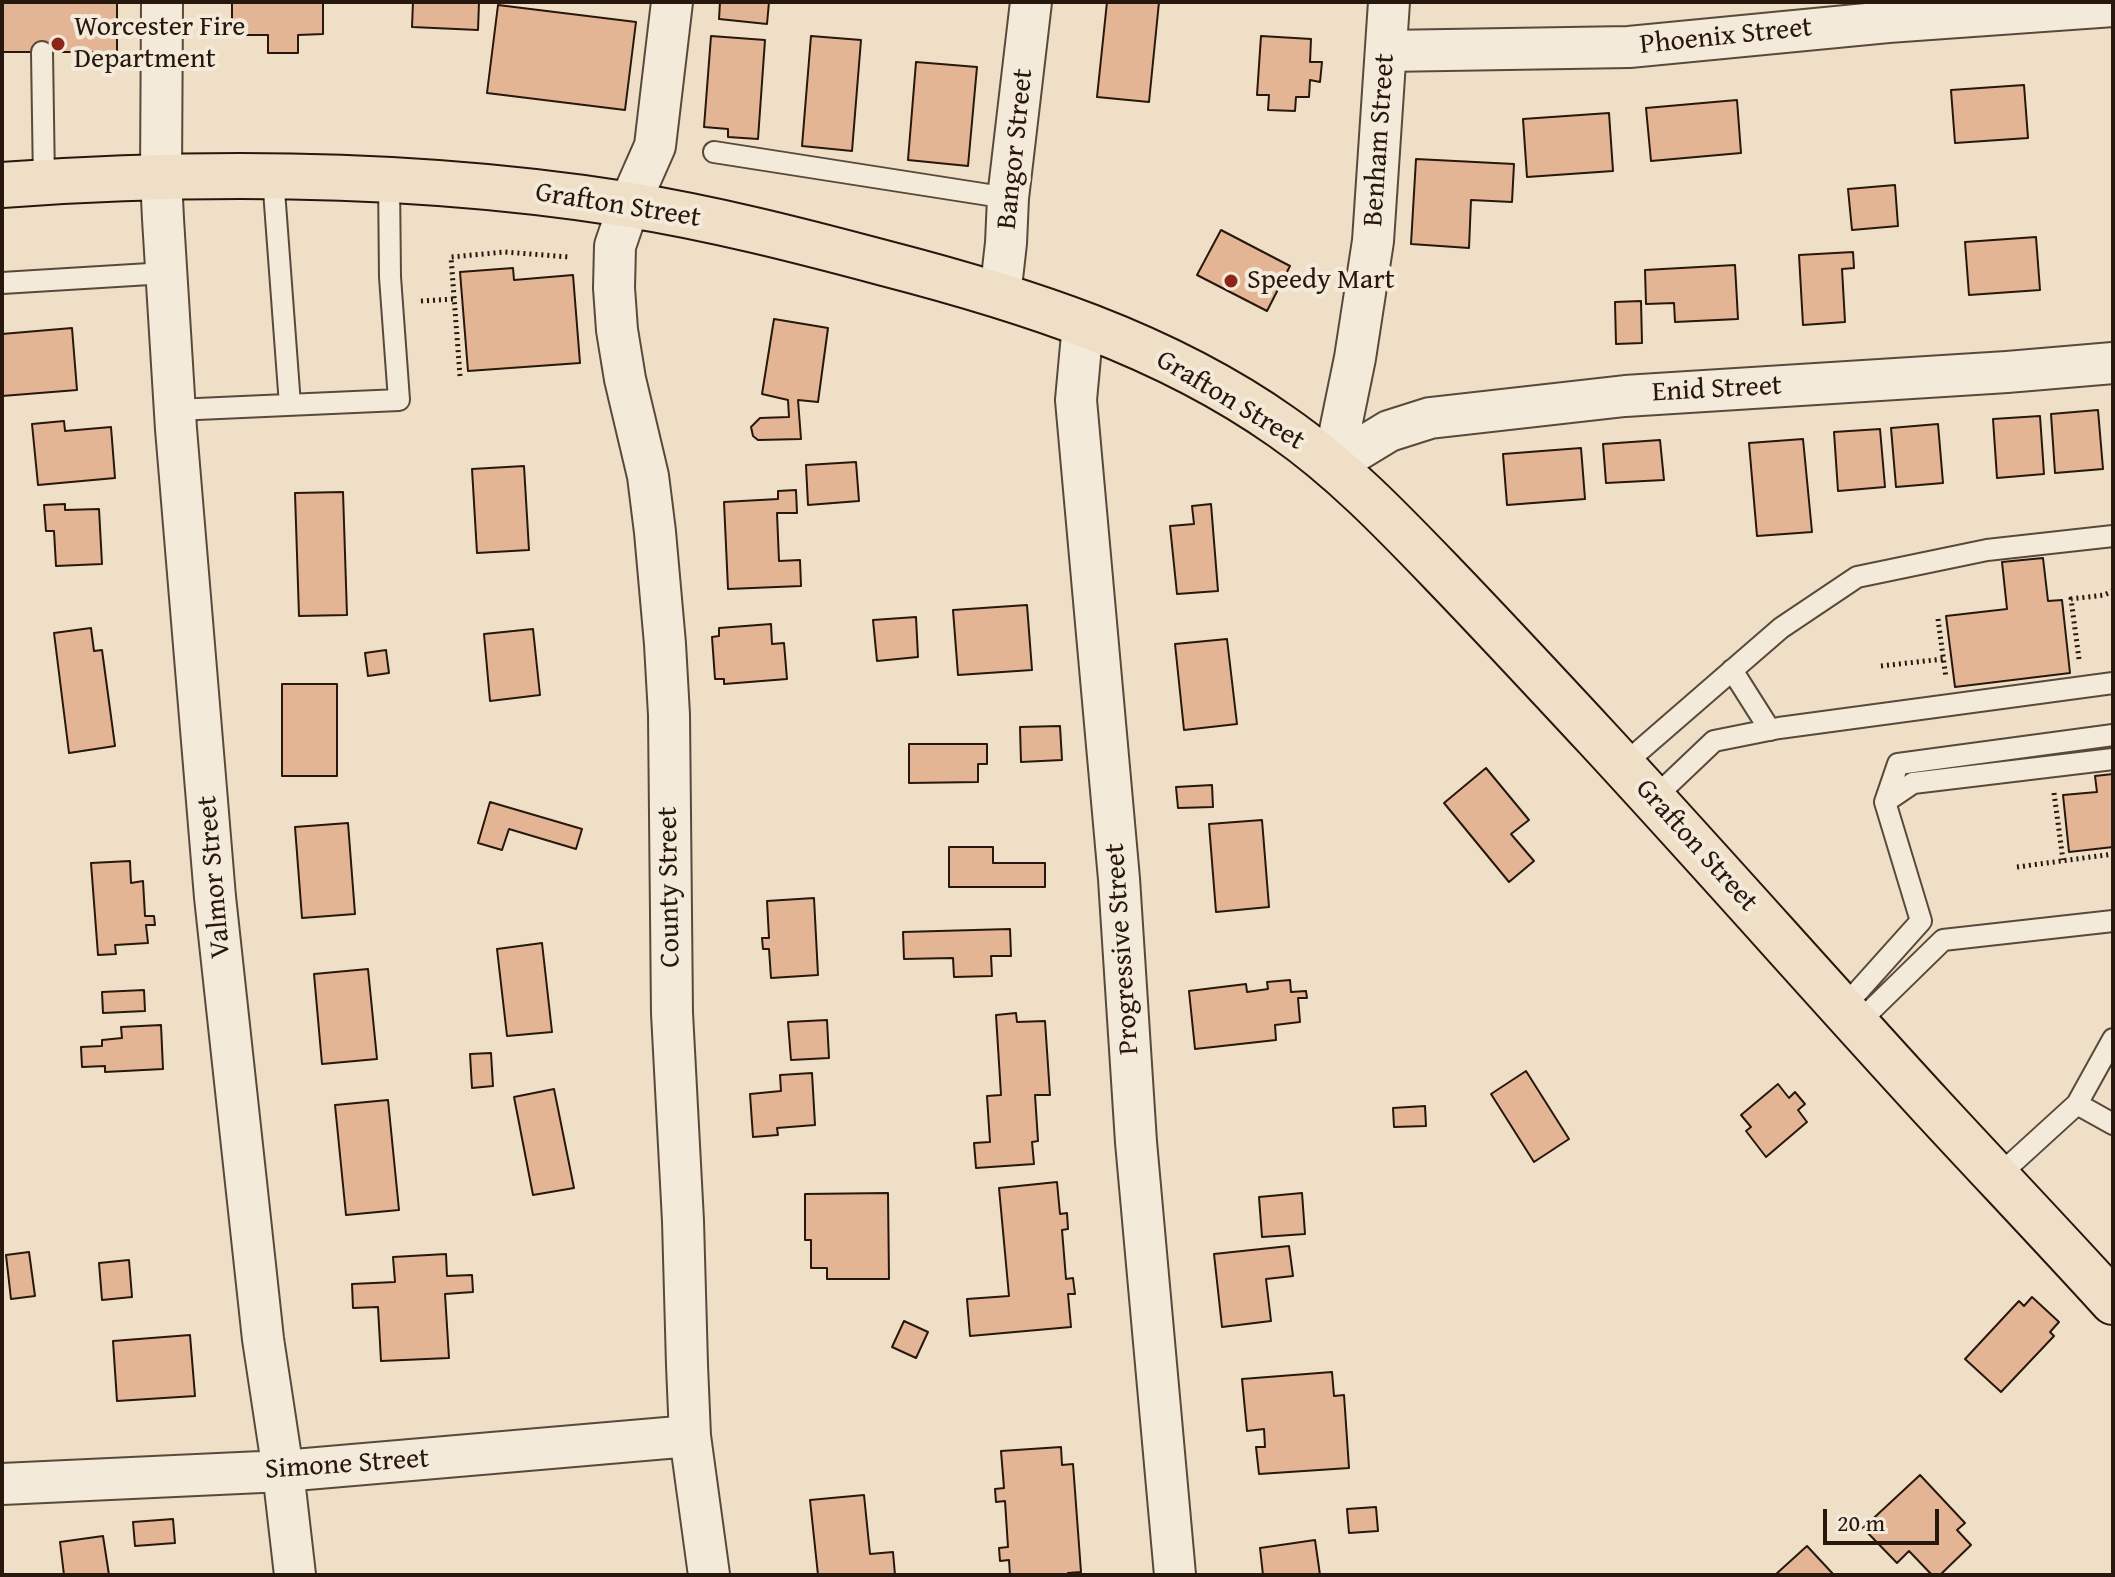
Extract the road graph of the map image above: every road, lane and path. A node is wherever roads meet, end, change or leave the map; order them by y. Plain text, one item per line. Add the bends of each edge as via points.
1 (162, 2) edge
2 (672, 2) edge
3 (1031, 2) edge
4 (1389, 2) edge
5 (2113, 6) edge
6 (1386, 51) junction
7 (42, 52) dead end
8 (714, 152) dead end
9 (161, 177) junction
10 (273, 177) junction
11 (389, 180) junction
12 (23, 184) edge
13 (1008, 198) junction
14 (629, 205) junction
15 (569, 257) dead end
16 (166, 273) junction
17 (2, 283) edge
18 (1000, 296) junction
19 (1083, 324) junction
20 (2113, 363) edge
21 (460, 376) dead end
22 (290, 405) junction
23 (175, 410) junction
24 (1333, 465) junction
25 (2113, 536) edge
26 (2113, 591) edge
27 (1938, 619) dead end
28 (1944, 659) junction
29 (1881, 666) dead end
30 (2080, 666) dead end
31 (1732, 670) junction
32 (1947, 683) dead end
33 (2113, 683) edge
34 (1770, 730) junction
35 (2113, 735) edge
36 (2113, 759) edge
37 (1623, 765) junction
38 (2054, 792) dead end
39 (1653, 799) junction
40 (1885, 802) junction
41 (2113, 854) edge
42 (2063, 860) junction
43 (2017, 867) dead end
44 (2113, 921) edge
45 (1850, 1016) junction
46 (2113, 1039) edge
47 (2077, 1104) junction
48 (2113, 1124) edge
49 (1997, 1177) junction
50 (2109, 1290) edge
51 (690, 1436) junction
52 (283, 1471) junction
53 (2, 1484) edge
54 (295, 1575) edge
55 (709, 1575) edge
56 (1175, 1575) edge

1 - 9 street, Valmor Street
2 - 14 street, County Street via 655,146
3 - 13 street, Bangor Street
4 - 6 street, Benham Street
5 - 6 street, Phoenix Street via 1629,47
6 - 24 street, Benham Street via 1373,241
7 - 12 lane
8 - 13 lane
9 - 10 highway, Grafton Street
9 - 12 highway, Grafton Street
9 - 16 street, Valmor Street
10 - 11 highway, Grafton Street
10 - 22 lane
11 - 14 highway, Grafton Street
11 - 22 lane via 399,400
13 - 18 street, Bangor Street
14 - 18 highway, Grafton Street via 771,233
14 - 51 street, County Street via 615,246 614,288 625,379 650,490 665,644 672,1013
15 - 21 path via 505,252 451,257
16 - 17 lane
16 - 23 street, Valmor Street
18 - 19 highway, Grafton Street
19 - 24 highway, Grafton Street via 1225,390
19 - 56 street, Progressive Street via 1076,400
20 - 24 street, Enid Street via 1625,396 1430,418 1389,431
22 - 23 lane
23 - 52 street, Valmor Street via 215,897 263,1339
24 - 37 highway, Grafton Street via 1433,562
25 - 31 lane via 1987,550 1857,577 1781,628
26 - 30 path via 2071,599
27 - 28 path
28 - 29 path
28 - 32 path
31 - 34 lane
31 - 37 lane
33 - 34 lane
34 - 39 lane via 1714,741
35 - 40 lane via 1898,764
36 - 40 lane via 1913,783
37 - 39 highway, Grafton Street
38 - 42 path
39 - 45 highway, Grafton Street
40 - 45 lane via 1921,921
41 - 42 path
42 - 43 path
44 - 45 lane via 1943,940
45 - 49 highway, Grafton Street
46 - 47 lane
47 - 48 lane
47 - 49 lane
49 - 50 highway, Grafton Street
51 - 52 street, Simone Street
51 - 55 street, County Street
52 - 53 street, Simone Street
52 - 54 street, Valmor Street

